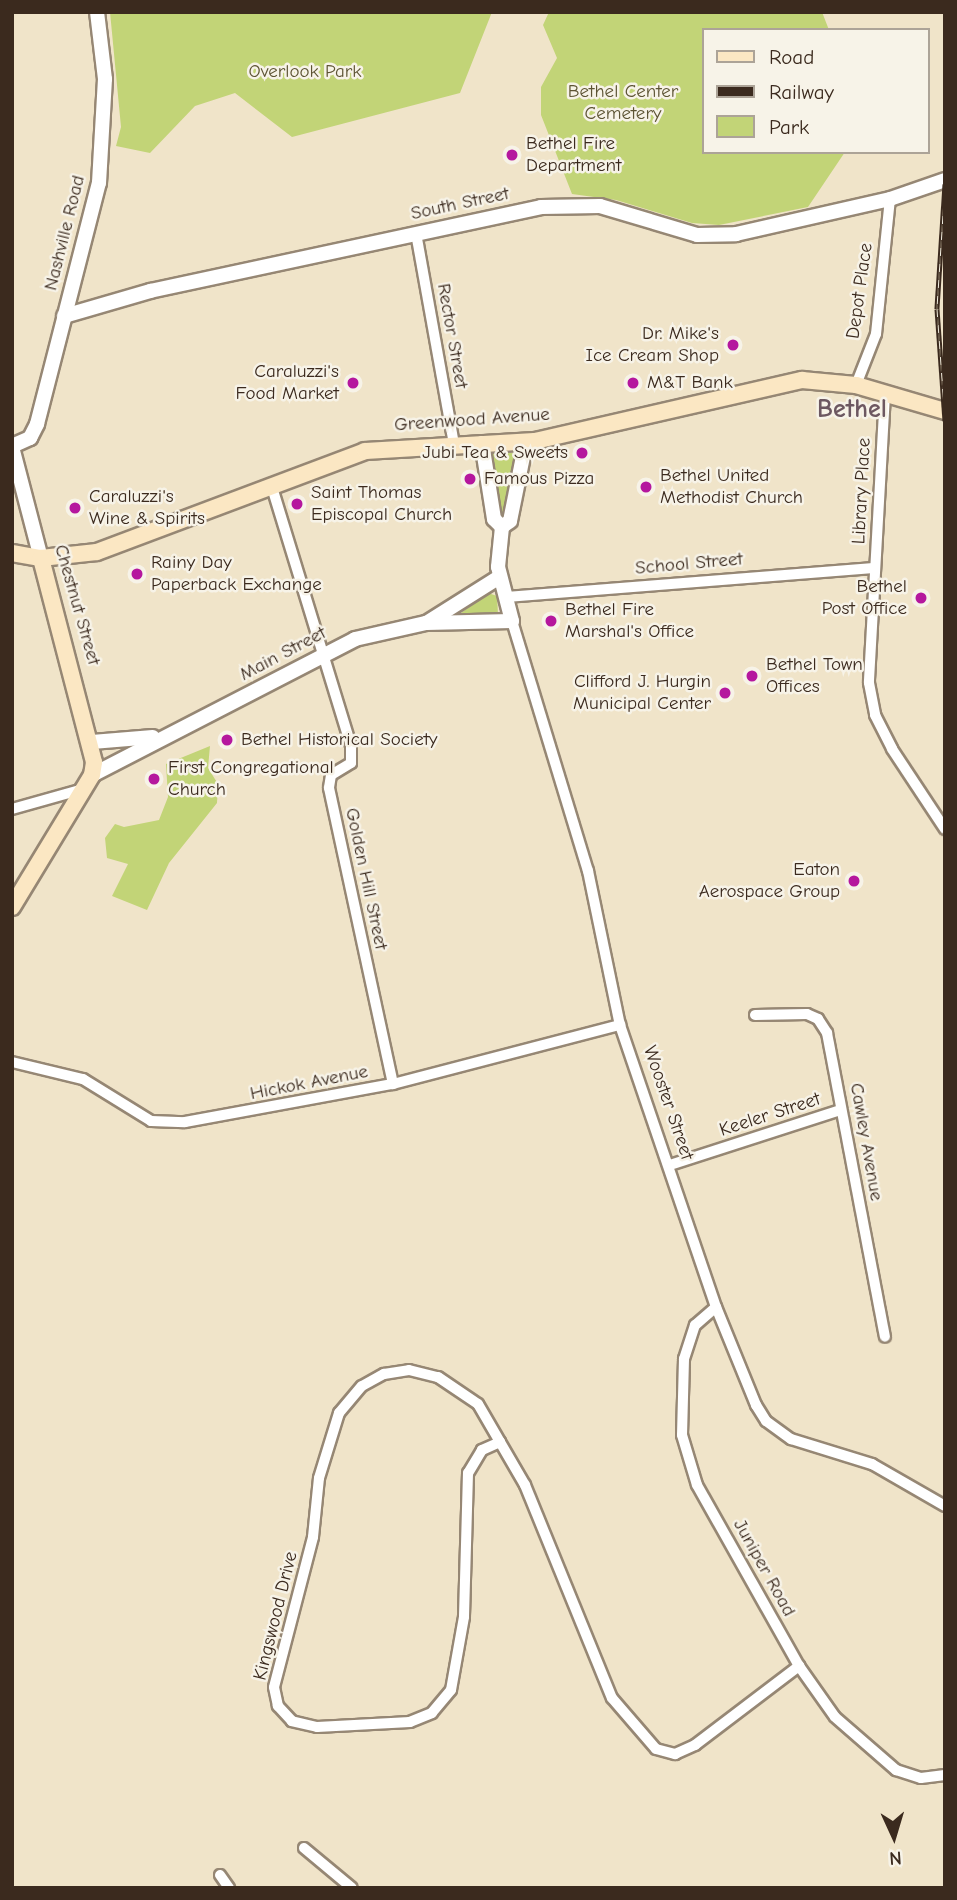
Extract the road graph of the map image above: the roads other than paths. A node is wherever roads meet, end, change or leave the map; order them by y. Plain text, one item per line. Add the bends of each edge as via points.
1 (97, 12) edge
2 (945, 180) edge
3 (890, 200) junction
4 (416, 233) junction
5 (64, 316) junction
6 (856, 385) junction
7 (885, 394) junction
8 (945, 411) edge
9 (526, 442) junction
10 (482, 443) junction
11 (454, 444) junction
12 (12, 446) edge
13 (271, 484) junction
14 (502, 527) junction
15 (12, 553) edge
16 (41, 558) junction
17 (875, 568) junction
18 (498, 578) junction
19 (505, 597) junction
20 (512, 621) junction
21 (426, 623) junction
22 (324, 652) junction
23 (164, 735) junction
24 (92, 742) junction
25 (92, 775) junction
26 (83, 789) junction
27 (12, 809) edge
28 (945, 829) edge
29 (12, 907) edge
30 (755, 1015) dead end
31 (620, 1025) junction
32 (12, 1062) edge
33 (393, 1084) junction
34 (840, 1110) junction
35 (670, 1165) junction
36 (716, 1307) junction
37 (885, 1337) dead end
38 (500, 1442) junction
39 (945, 1506) edge
40 (799, 1666) junction
41 (945, 1775) edge
42 (304, 1848) dead end
43 (220, 1875) dead end
44 (229, 1888) edge
45 (352, 1888) edge

1 - 5 street, Nashville Road via 105,79 103,154
2 - 3 street, South Street
3 - 4 street, South Street via 736,234 697,235 600,206 559,204
3 - 6 street, Depot Place via 876,334
4 - 5 street, South Street via 150,291
4 - 11 street, Rector Street
5 - 12 street, Nashville Road via 34,431 26,441
6 - 7 main road, Greenwood Avenue
6 - 9 main road, Greenwood Avenue via 802,380 765,386
7 - 8 main road, Greenwood Avenue
7 - 17 street, Library Place
9 - 10 main road, Greenwood Avenue
9 - 14 street via 510,521
10 - 11 main road, Greenwood Avenue
10 - 14 street via 494,519
11 - 13 main road, Greenwood Avenue via 365,451
12 - 16 street, Chestnut Street
13 - 16 main road, Greenwood Avenue via 107,549
13 - 22 street
14 - 18 street
15 - 16 main road, Greenwood Avenue
16 - 24 main road, Chestnut Street
17 - 19 street, School Street
17 - 28 street, Library Place via 869,684 876,715
18 - 19 street, Wooster Street
18 - 21 street, Main Street
19 - 20 street, Wooster Street
20 - 21 street, Main Street
20 - 31 street, Wooster Street via 588,871
21 - 22 street, Main Street via 355,639
22 - 23 street, Main Street
22 - 33 street, Golden Hill Street via 353,755 347,769 331,775 329,788
23 - 24 street, Main Street
23 - 25 street, Main Street
24 - 25 main road, Chestnut Street
25 - 26 main road
26 - 27 street
26 - 29 main road
30 - 34 street, Cawley Avenue via 788,1012 818,1019 827,1033
31 - 33 street, Hickok Avenue
31 - 35 street, Wooster Street
32 - 33 street, Hickok Avenue via 83,1079 134,1115 167,1123 252,1112
34 - 35 street, Keeler Street
34 - 37 street, Cawley Avenue
35 - 36 street, Wooster Street
36 - 39 street, Wooster Street via 756,1405 776,1431 872,1464
36 - 40 street, Juniper Road via 695,1325 684,1359 682,1435 688,1464
38 - 38 street, Kingswood Drive via 478,1404 438,1377 409,1370 384,1374 348,1399 339,1413 319,1478 313,1537 274,1687 278,1706 292,1721 317,1727 410,1722 432,1713 451,1690 464,1617 468,1473 482,1450
38 - 40 street, Kingswood Drive via 525,1485 612,1698 656,1749 675,1754 695,1745
40 - 41 street, Juniper Road via 835,1717 870,1752 896,1770 921,1778
42 - 45 street
43 - 44 street

